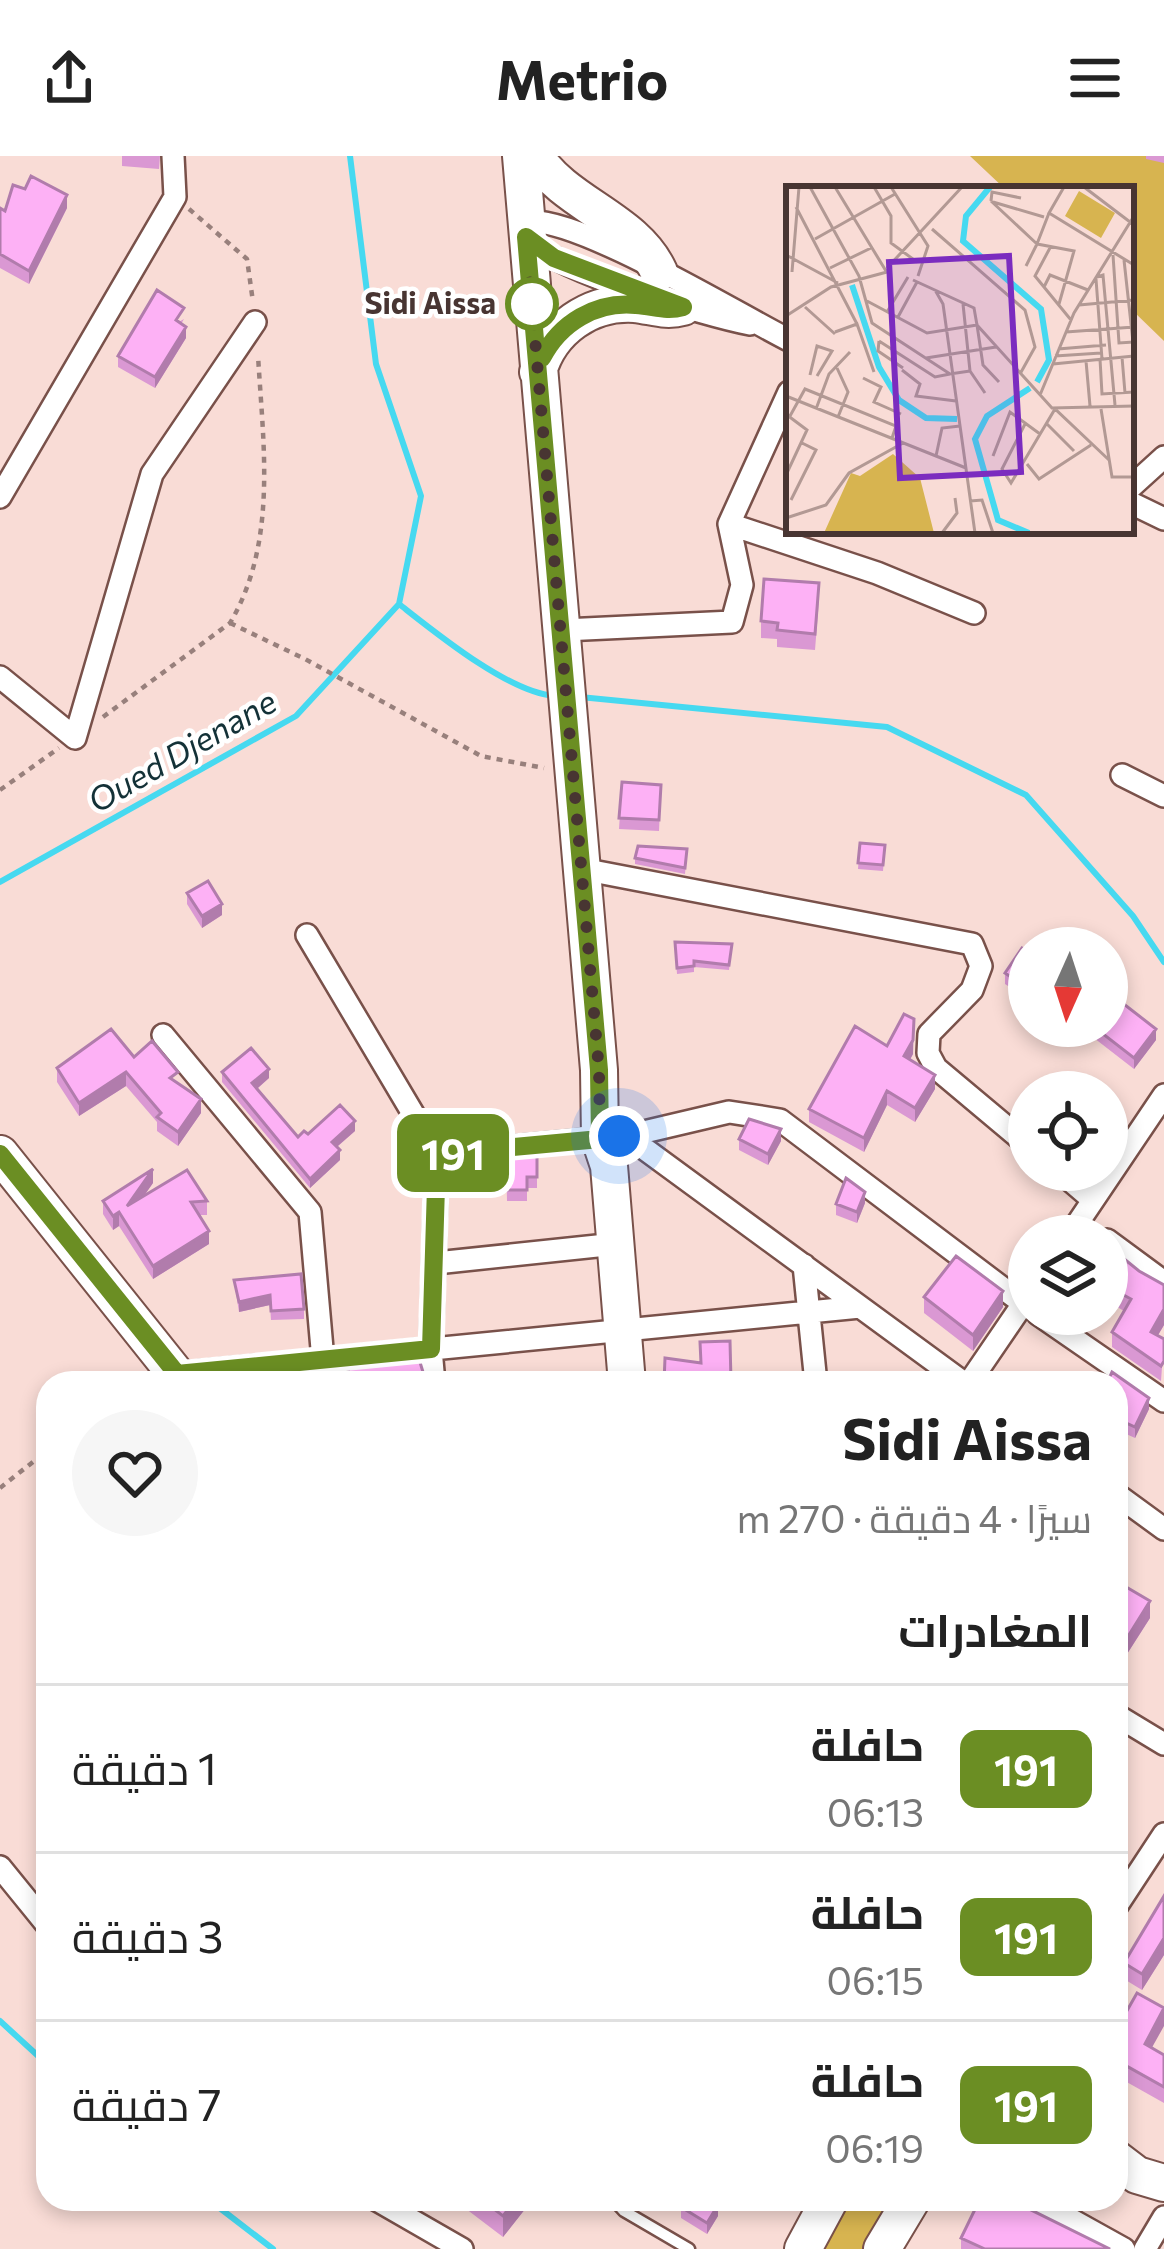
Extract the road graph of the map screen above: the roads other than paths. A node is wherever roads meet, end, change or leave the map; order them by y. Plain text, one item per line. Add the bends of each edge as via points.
1 (173, 156) edge
2 (521, 156) edge
3 (535, 156) edge
4 (526, 229) junction
5 (659, 272) junction
6 (683, 307) junction
7 (255, 322) road end
8 (762, 326) junction
9 (786, 338) edge
10 (538, 371) junction
11 (786, 399) edge
12 (1164, 458) edge
13 (1134, 484) edge
14 (0, 497) edge
15 (1134, 504) edge
16 (1164, 518) edge
17 (729, 524) junction
18 (974, 614) dead end
19 (564, 639) junction
20 (0, 676) edge
21 (1122, 775) dead end
22 (1164, 796) edge
23 (582, 869) junction
24 (307, 935) dead end
25 (163, 1035) dead end
26 (1164, 1095) edge
27 (1008, 1128) edge
28 (614, 1137) junction
29 (0, 1154) edge
30 (437, 1154) junction
31 (1083, 1191) edge
32 (1094, 1200) junction
33 (1083, 1215) edge
34 (616, 1244) junction
35 (1128, 1256) edge
36 (436, 1263) junction
37 (803, 1265) junction
38 (1164, 1282) edge
39 (1008, 1289) edge
40 (860, 1307) junction
41 (809, 1314) junction
42 (1008, 1332) edge
43 (623, 1333) junction
44 (1072, 1335) edge
45 (431, 1349) junction
46 (174, 1371) edge
47 (324, 1371) edge
48 (333, 1371) edge
49 (433, 1371) edge
50 (626, 1371) edge
51 (815, 1371) edge
52 (950, 1371) edge
53 (977, 1371) edge
54 (1122, 1371) edge
55 (1128, 1375) edge
56 (1164, 1401) edge
57 (1128, 1503) edge
58 (1164, 1529) edge
59 (1128, 1722) edge
60 (1164, 1744) edge
61 (1164, 1834) edge
62 (0, 1867) edge
63 (1128, 1889) edge
64 (36, 1911) edge
65 (1164, 2155) edge
66 (1128, 2157) edge
67 (1128, 2167) edge
68 (1164, 2183) edge
69 (396, 2211) edge
70 (623, 2211) edge
71 (824, 2211) edge
72 (908, 2211) edge
73 (1056, 2211) edge
74 (1164, 2217) edge
75 (897, 2243) edge
76 (462, 2249) edge
77 (689, 2249) edge
78 (803, 2249) edge
79 (1124, 2249) edge
80 (1145, 2249) edge

1 - 14 street via 175,197
2 - 4 main road
3 - 5 main road via 562,188 641,245
4 - 5 street via 555,223
4 - 6 street via 554,258
4 - 10 main road
5 - 8 street
6 - 8 street
6 - 10 main road via 619,305 578,318 549,344
7 - 20 street via 152,474 75,738
8 - 9 street
10 - 19 main road
11 - 17 street
12 - 13 street
15 - 16 street
17 - 18 street
17 - 19 street via 742,585 732,622
19 - 23 main road
21 - 22 street
23 - 27 street via 972,944 981,966 972,990 929,1034 928,1053
23 - 28 main road via 599,1070
24 - 30 street
25 - 47 street via 310,1212
26 - 32 street
28 - 30 street
28 - 34 main road
28 - 37 street
28 - 39 street via 729,1112 780,1120
29 - 46 main road
30 - 36 street
31 - 32 street
32 - 33 street
34 - 36 street
34 - 43 main road
35 - 38 street
36 - 45 street
37 - 40 street
37 - 41 street
40 - 41 street
40 - 52 street
41 - 43 street
41 - 51 street
42 - 53 street
43 - 45 street
43 - 50 main road
44 - 54 street
45 - 48 street
45 - 49 street
55 - 56 street
57 - 58 street
59 - 60 street
61 - 63 street
62 - 64 street
65 - 66 main road
67 - 68 main road
69 - 76 street
70 - 77 lane
71 - 78 main road
72 - 75 main road
73 - 79 street
74 - 80 street

